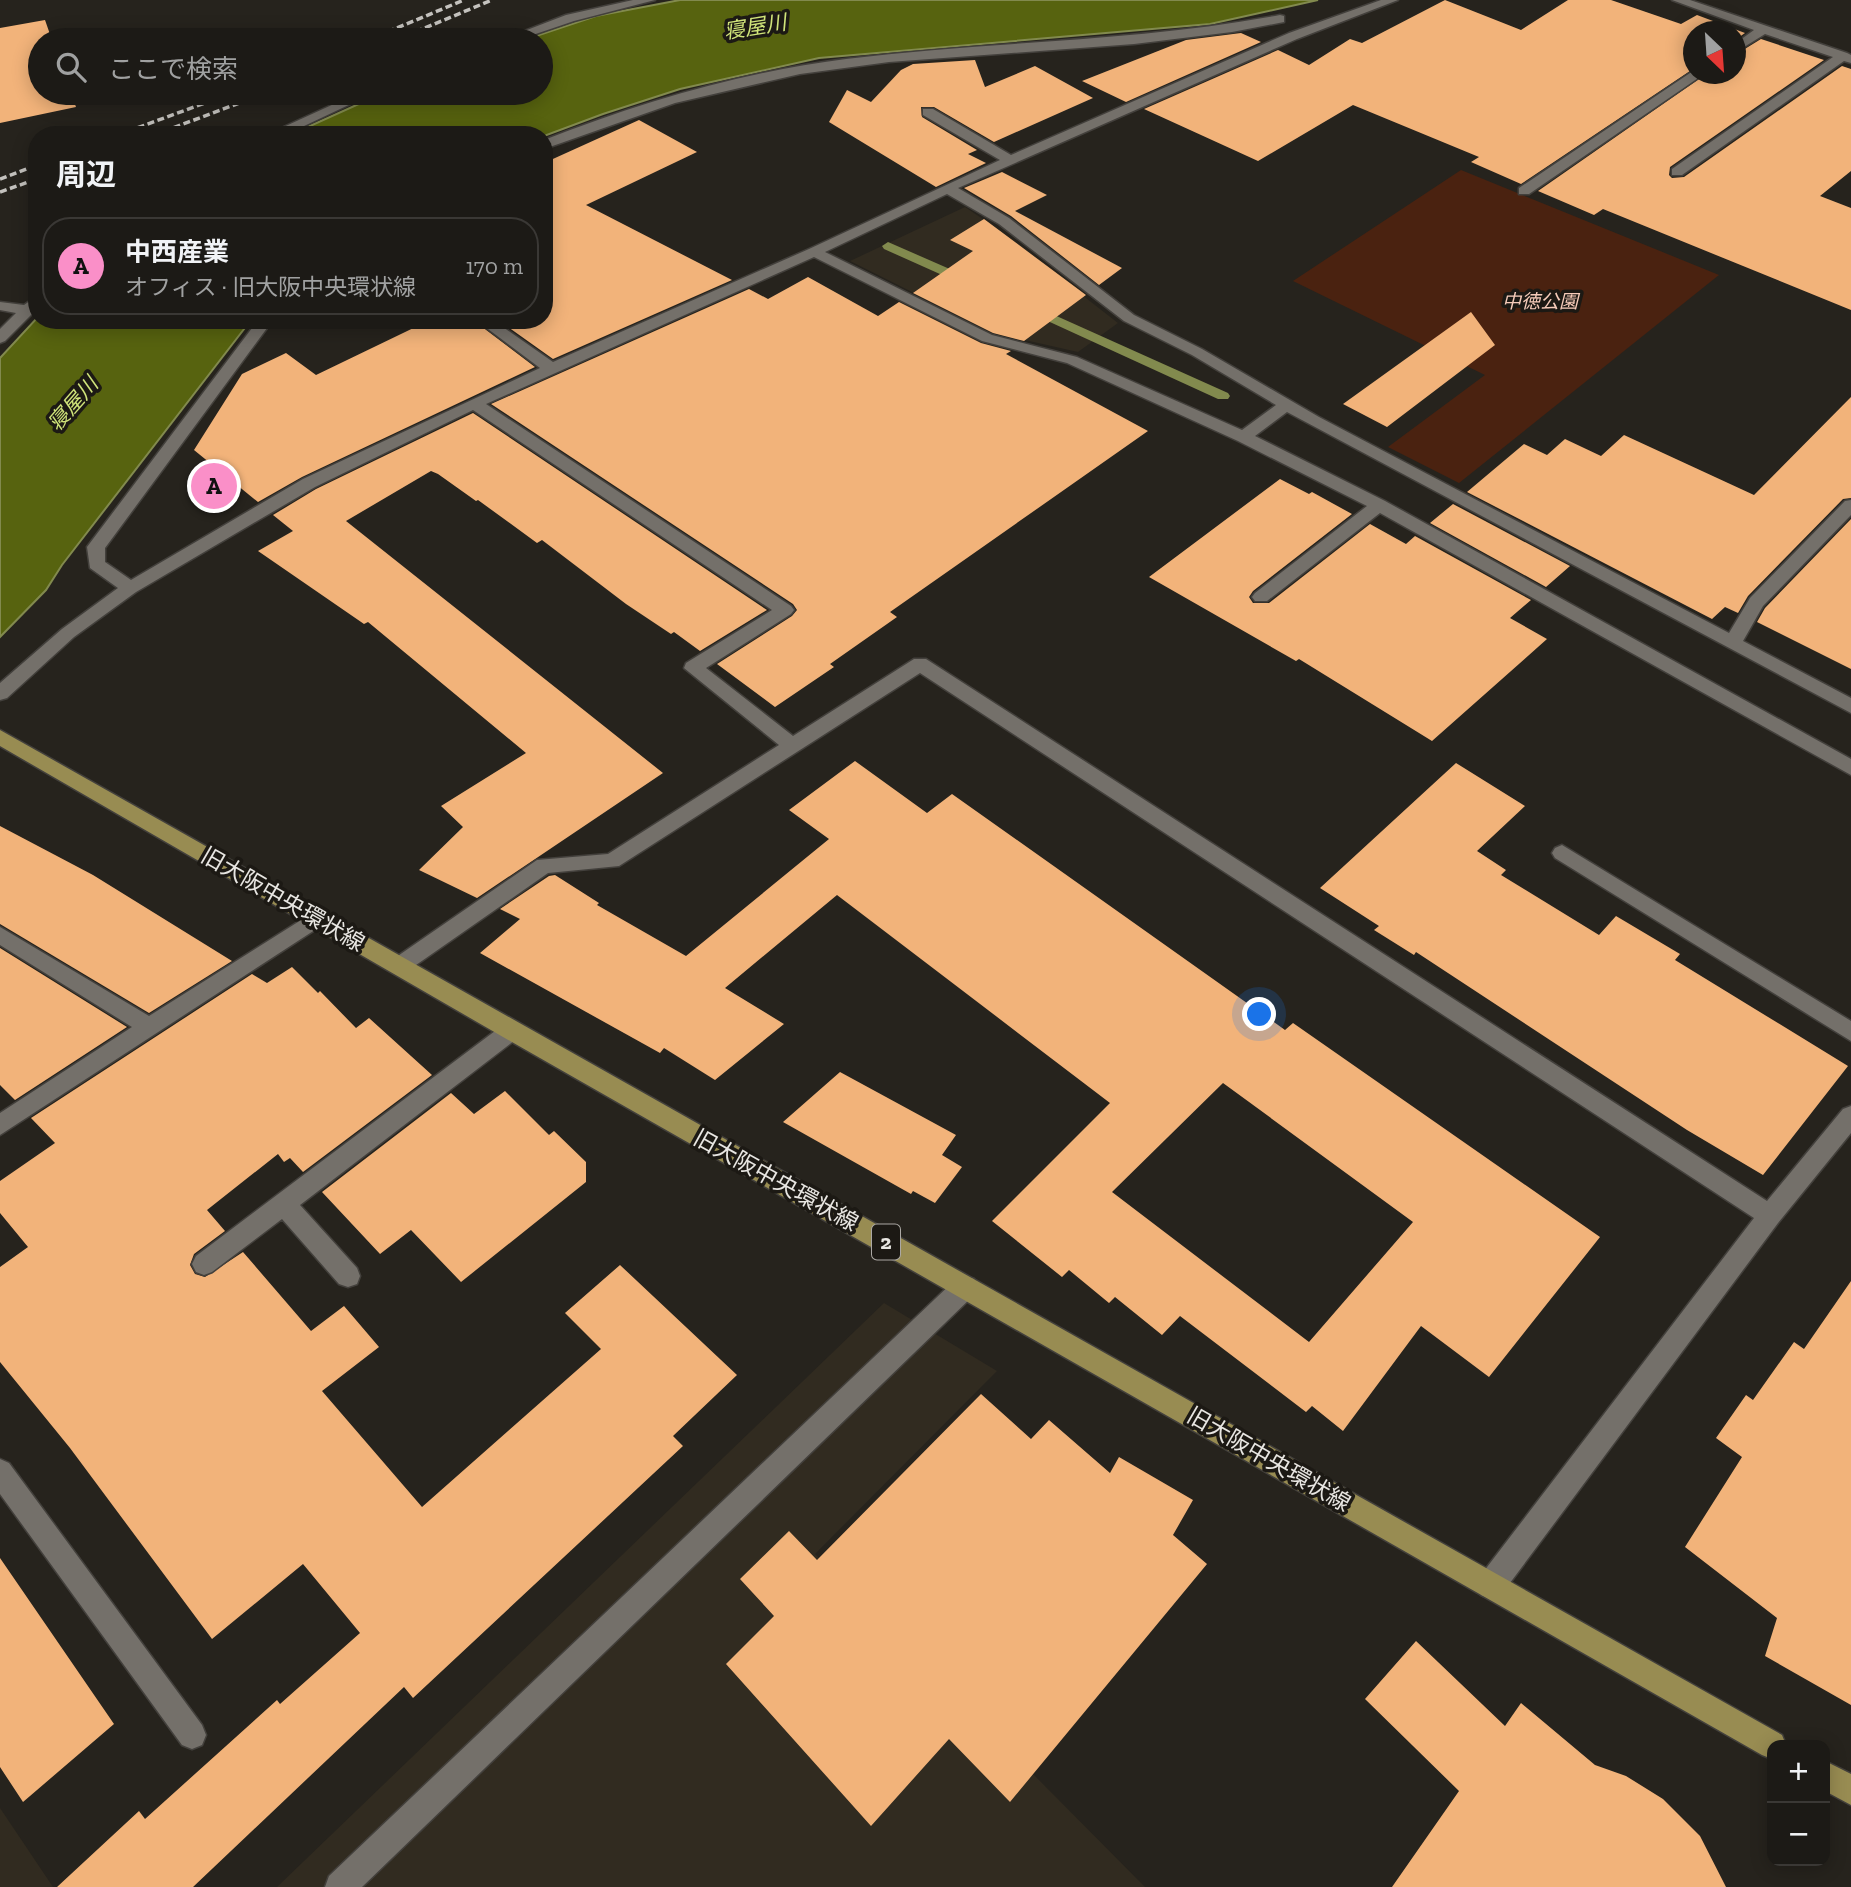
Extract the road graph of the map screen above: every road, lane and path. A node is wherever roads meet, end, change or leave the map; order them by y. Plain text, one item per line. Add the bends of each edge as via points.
1 (649, 0) edge
2 (1392, 0) edge
3 (1678, 0) edge
4 (1280, 19) dead end
5 (541, 28) edge
6 (1763, 29) junction
7 (1746, 41) edge
8 (1847, 58) edge
9 (1683, 84) edge
10 (341, 105) edge
11 (928, 113) dead end
12 (294, 126) edge
13 (553, 142) edge
14 (1011, 161) junction
15 (1677, 172) dead end
16 (947, 188) junction
17 (1524, 191) dead end
18 (814, 252) junction
19 (28, 305) edge
20 (0, 306) edge
21 (28, 308) edge
22 (258, 329) edge
23 (496, 329) edge
24 (0, 338) edge
25 (551, 368) junction
26 (474, 403) junction
27 (1287, 404) junction
28 (1244, 437) junction
29 (1379, 505) junction
30 (1851, 505) edge
31 (130, 588) junction
32 (1261, 597) dead end
33 (1733, 642) junction
34 (0, 694) edge
35 (1851, 706) edge
36 (0, 737) edge
37 (792, 745) junction
38 (1851, 768) edge
39 (1562, 853) dead end
40 (317, 918) junction
41 (0, 935) edge
42 (399, 966) junction
43 (149, 1027) junction
44 (511, 1031) junction
45 (1851, 1032) edge
46 (1851, 1116) edge
47 (0, 1125) edge
48 (284, 1204) junction
49 (1770, 1216) junction
50 (204, 1264) dead end
51 (348, 1276) dead end
52 (965, 1287) junction
53 (0, 1472) edge
54 (1491, 1585) junction
55 (192, 1735) dead end
56 (1767, 1742) edge
57 (1830, 1778) edge
58 (1851, 1790) edge
59 (340, 1887) edge

1 - 5 street
2 - 14 street via 1293,36
3 - 6 street
4 - 13 street via 1213,32 886,58 768,76 658,103
6 - 7 street
6 - 8 street
8 - 15 street
9 - 17 street
10 - 12 street
11 - 14 street
14 - 16 street
16 - 18 street
16 - 27 street via 1004,221 1122,313
18 - 25 street
18 - 28 street via 987,338 1072,360
19 - 20 street
21 - 24 street
22 - 31 street via 96,547 96,564
23 - 25 street
25 - 26 street
26 - 31 street via 309,483
26 - 37 street via 785,610 693,668
27 - 28 street
27 - 33 street
28 - 29 street
29 - 32 street
29 - 38 street
30 - 33 street via 1756,602
31 - 34 street via 68,634
33 - 35 street
36 - 40 main road, 旧大阪中央環状線 / 2
37 - 42 street via 612,861 544,866
37 - 49 street via 920,664
39 - 45 street
40 - 42 main road, 旧大阪中央環状線 / 2
40 - 43 street
41 - 43 street
42 - 44 main road, 旧大阪中央環状線 / 2
43 - 47 street
44 - 48 street
44 - 52 main road, 旧大阪中央環状線 / 2
46 - 49 street
48 - 50 street
48 - 51 street
49 - 54 street
52 - 54 main road, 旧大阪中央環状線 / 2
52 - 59 street
53 - 55 street
54 - 56 main road, 旧大阪中央環状線 / 2
57 - 58 main road

